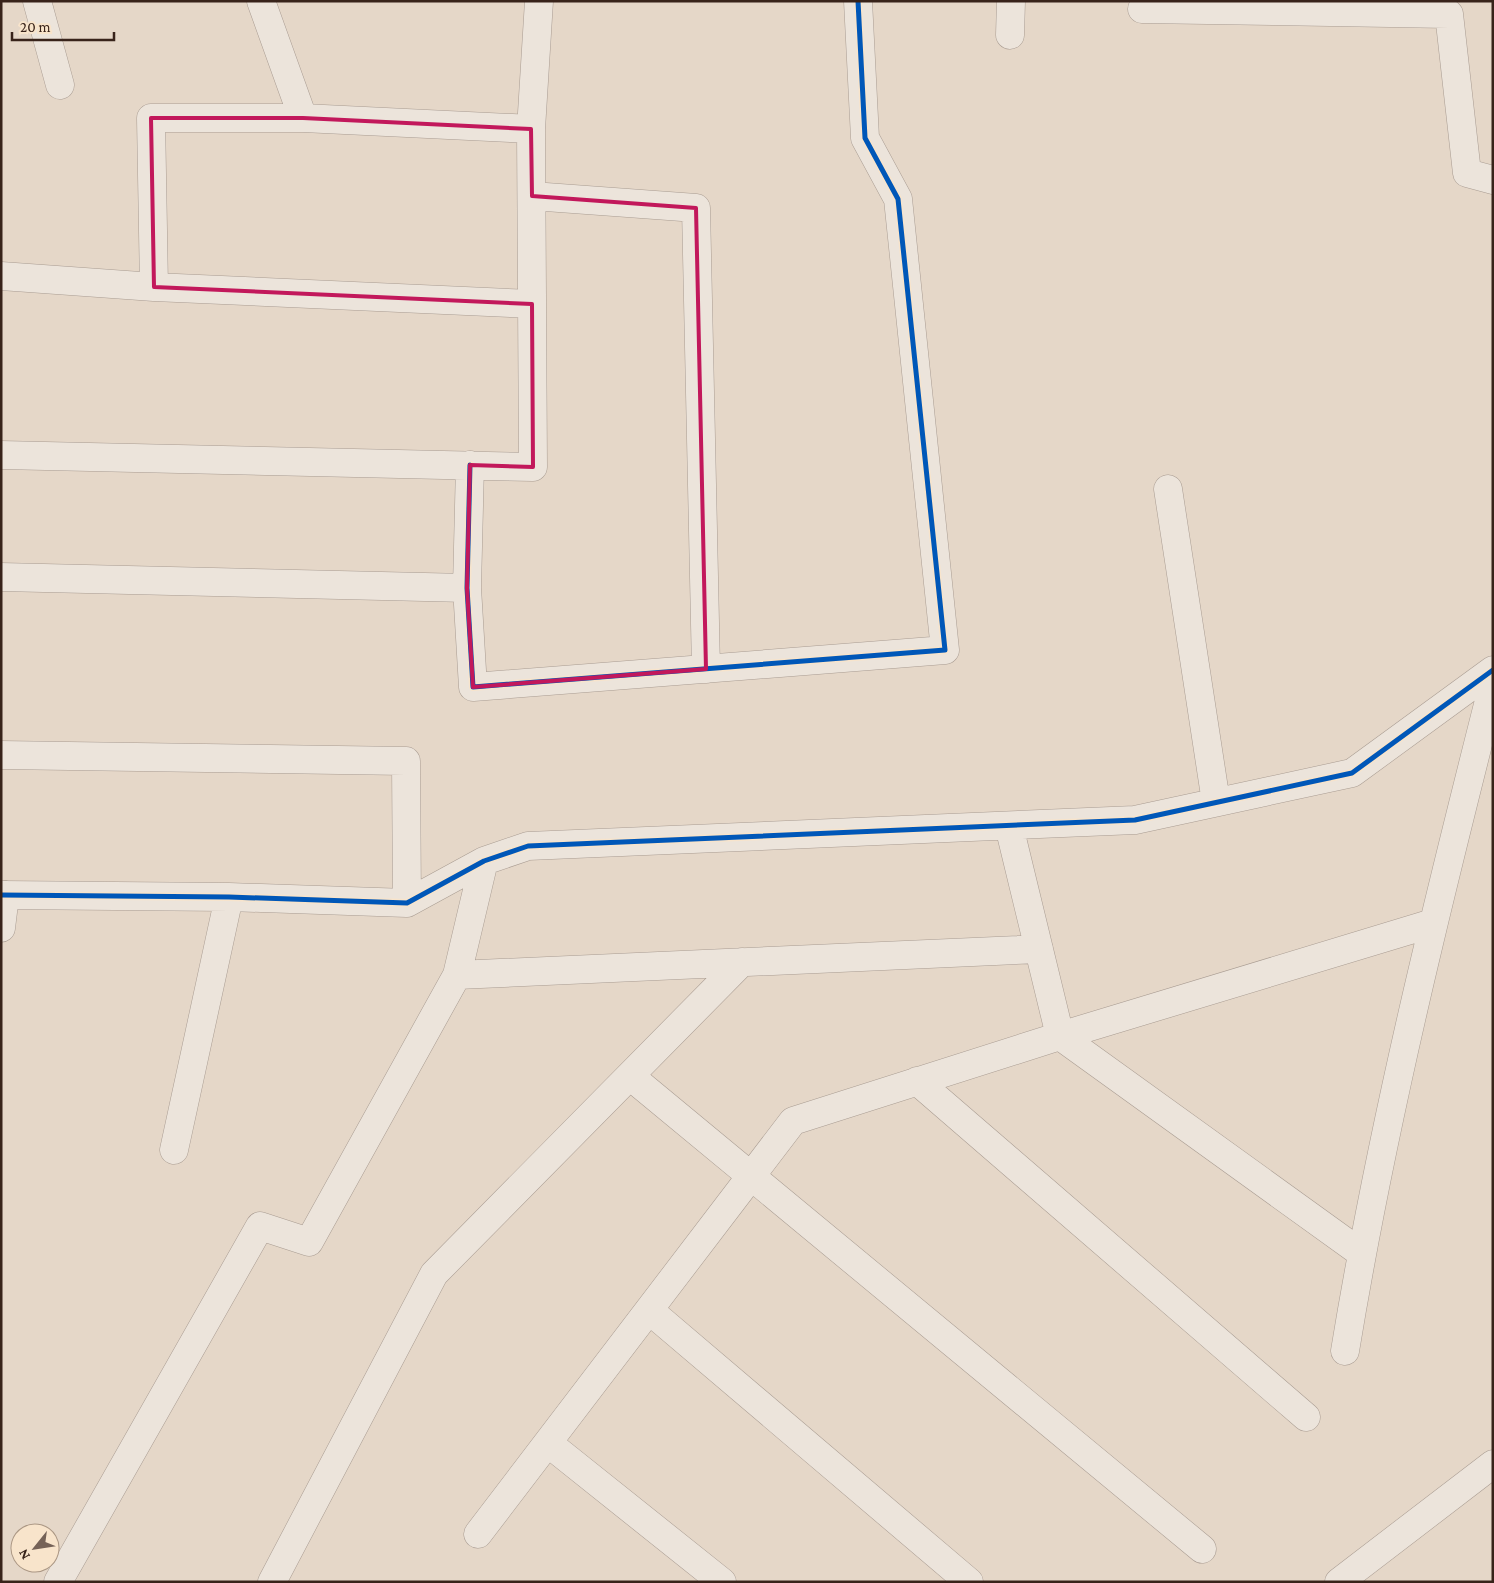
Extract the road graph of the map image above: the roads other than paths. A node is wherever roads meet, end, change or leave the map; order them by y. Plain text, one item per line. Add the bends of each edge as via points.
1 (37, 1) edge
2 (261, 1) edge
3 (539, 1) edge
4 (858, 1) edge
5 (1011, 1) edge
6 (1142, 9) dead end
7 (1010, 35) dead end
8 (60, 85) dead end
9 (304, 118) junction
10 (531, 129) junction
11 (1493, 180) edge
12 (532, 196) junction
13 (1, 276) edge
14 (154, 287) junction
15 (532, 304) junction
16 (1, 455) edge
17 (470, 465) junction
18 (1168, 489) dead end
19 (1, 577) edge
20 (467, 588) junction
21 (706, 669) junction
22 (1493, 670) edge
23 (1493, 685) edge
24 (1, 755) edge
25 (1216, 802) junction
26 (1008, 826) junction
27 (484, 861) junction
28 (3, 895) edge
29 (229, 897) junction
30 (407, 903) junction
31 (1433, 923) junction
32 (1, 928) edge
33 (1038, 949) junction
34 (742, 962) junction
35 (457, 975) junction
36 (1060, 1036) junction
37 (630, 1076) junction
38 (917, 1081) junction
39 (174, 1150) dead end
40 (751, 1177) junction
41 (1361, 1253) junction
42 (649, 1310) junction
43 (1345, 1351) dead end
44 (1306, 1417) dead end
45 (548, 1443) junction
46 (1493, 1464) edge
47 (478, 1534) dead end
48 (1202, 1549) dead end
49 (58, 1582) edge
50 (272, 1582) edge
51 (722, 1582) edge
52 (969, 1582) edge
53 (1339, 1582) edge

1 - 8 street
2 - 9 street
3 - 10 street
4 - 21 street via 865,138 898,199 946,650
5 - 7 street
6 - 11 street via 1449,14 1466,173
9 - 10 street
9 - 14 street via 151,118
10 - 12 street
12 - 15 street
12 - 21 street via 696,208
13 - 14 street
14 - 15 street
15 - 17 street via 533,467
16 - 17 street
17 - 20 street
18 - 25 street
19 - 20 street
20 - 21 street via 473,687
22 - 25 street via 1352,773
23 - 31 street
24 - 30 street via 406,761
25 - 26 street via 1135,820
26 - 27 street via 528,846
26 - 33 street
27 - 30 street
27 - 35 street
28 - 29 street
28 - 32 street
29 - 30 street
29 - 39 street
31 - 36 street
31 - 41 street
33 - 34 street
33 - 36 street
34 - 35 street
34 - 37 street
35 - 49 street via 309,1242 260,1226
36 - 38 street
36 - 41 street
37 - 40 street
37 - 50 street via 434,1274
38 - 40 street via 793,1121
38 - 44 street
40 - 42 street
40 - 48 street
41 - 43 street
42 - 45 street
42 - 52 street
45 - 47 street
45 - 51 street
46 - 53 street

